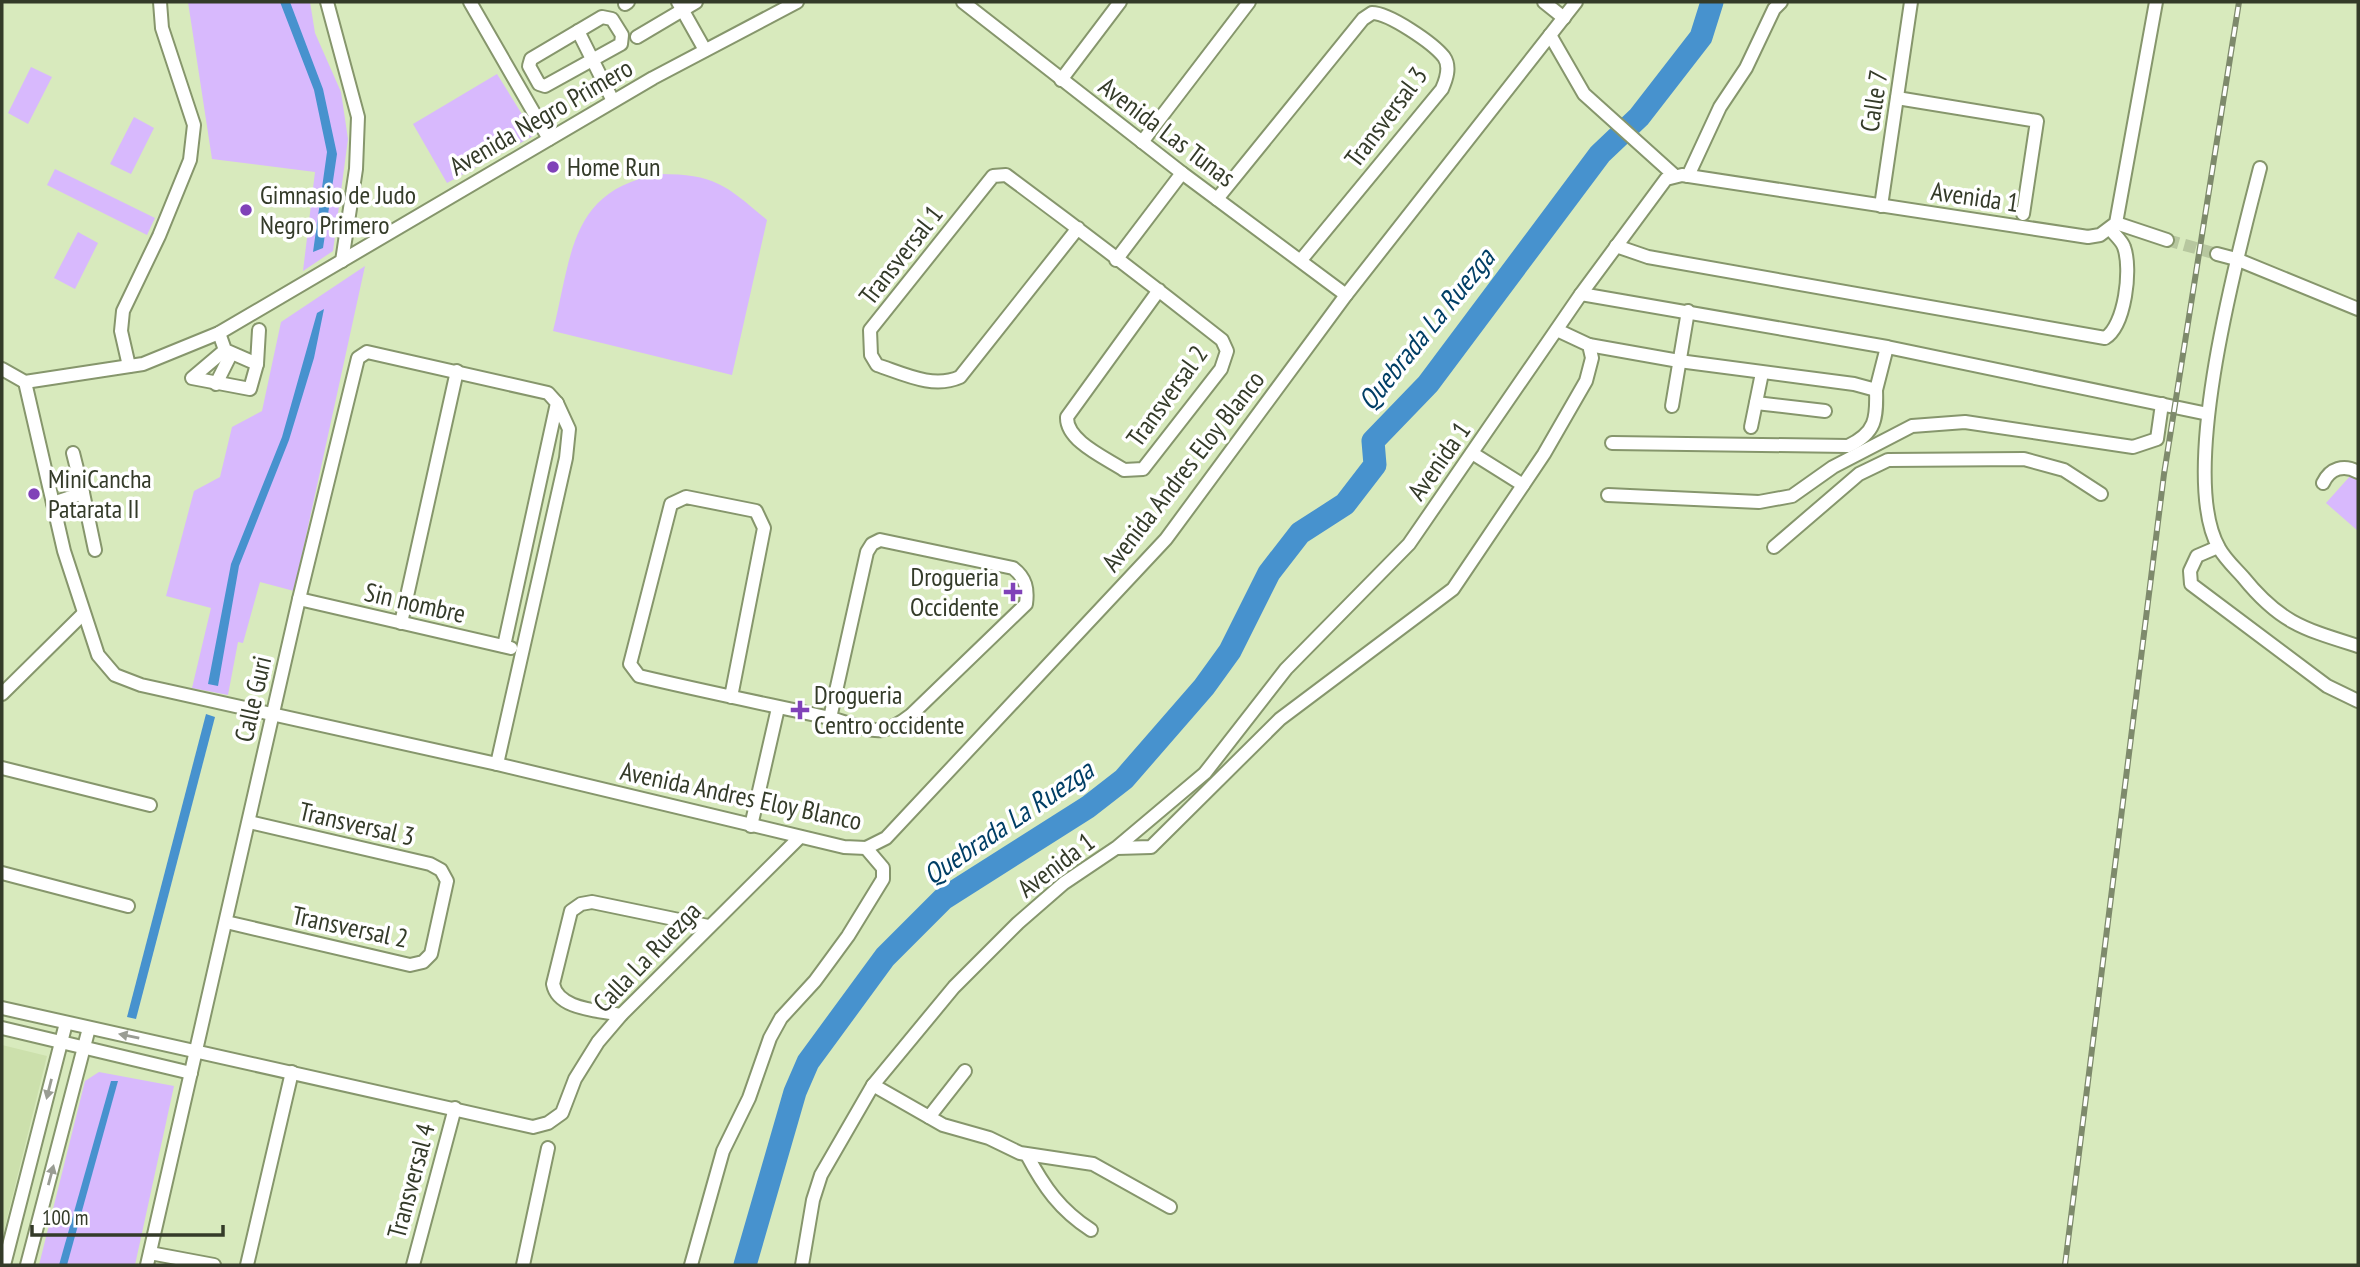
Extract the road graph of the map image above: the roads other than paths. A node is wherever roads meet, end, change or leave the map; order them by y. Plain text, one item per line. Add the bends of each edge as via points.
1 (160, 2) edge
2 (327, 2) edge
3 (470, 2) edge
4 (696, 2) edge
5 (797, 2) edge
6 (963, 2) edge
7 (1120, 2) edge
8 (1249, 2) edge
9 (1544, 2) edge
10 (1576, 2) edge
11 (1781, 2) edge
12 (1911, 2) edge
13 (2156, 2) edge
14 (681, 6) edge
15 (1564, 18) junction
16 (578, 31) junction
17 (1550, 36) junction
18 (636, 37) dead end
19 (705, 50) junction
20 (592, 60) junction
21 (1061, 80) junction
22 (1897, 98) junction
23 (613, 102) junction
24 (549, 139) junction
25 (1142, 142) junction
26 (2260, 168) dead end
27 (1182, 173) junction
28 (1674, 175) junction
29 (1688, 176) junction
30 (1217, 199) junction
31 (1881, 206) junction
32 (2023, 214) dead end
33 (2113, 226) junction
34 (1078, 228) junction
35 (2167, 240) tunnel mouth
36 (1616, 246) junction
37 (2217, 254) tunnel mouth
38 (2236, 258) junction
39 (1116, 260) junction
40 (1301, 260) junction
41 (342, 261) junction
42 (1159, 290) junction
43 (1581, 294) junction
44 (1346, 295) junction
45 (2358, 309) edge
46 (1688, 311) junction
47 (259, 330) dead end
48 (1556, 330) junction
49 (219, 333) junction
50 (1589, 345) junction
51 (1887, 347) junction
52 (228, 352) junction
53 (1679, 361) junction
54 (257, 364) junction
55 (129, 366) junction
56 (2, 369) edge
57 (457, 371) junction
58 (1762, 373) junction
59 (25, 382) junction
60 (216, 384) junction
61 (1876, 390) junction
62 (557, 403) junction
63 (1756, 403) junction
64 (2162, 404) junction
65 (1672, 406) dead end
66 (1825, 411) dead end
67 (2208, 414) junction
68 (1751, 427) dead end
69 (1612, 443) dead end
70 (1849, 452) junction
71 (73, 453) dead end
72 (1472, 453) junction
73 (2358, 472) edge
74 (1859, 474) junction
75 (2323, 483) dead end
76 (1523, 485) junction
77 (83, 493) junction
78 (2101, 494) dead end
79 (1608, 495) dead end
80 (53, 503) junction
81 (1774, 547) dead end
82 (2218, 547) junction
83 (95, 550) dead end
84 (299, 599) junction
85 (82, 615) junction
86 (401, 623) junction
87 (504, 646) junction
88 (2358, 646) edge
89 (521, 651) junction
90 (2, 694) edge
91 (731, 697) junction
92 (2358, 701) edge
93 (778, 708) junction
94 (273, 715) junction
95 (830, 718) junction
96 (497, 764) junction
97 (2, 768) edge
98 (150, 805) dead end
99 (249, 822) junction
100 (751, 826) junction
101 (800, 837) junction
102 (866, 848) junction
103 (1116, 848) junction
104 (2, 873) edge
105 (447, 881) joint
106 (128, 906) dead end
107 (226, 922) junction
108 (708, 926) junction
109 (2, 1008) edge
110 (621, 1015) junction
111 (66, 1023) junction
112 (2, 1028) edge
113 (89, 1028) junction
114 (61, 1041) junction
115 (84, 1046) junction
116 (196, 1051) junction
117 (965, 1071) dead end
118 (292, 1072) junction
119 (191, 1073) junction
120 (873, 1086) junction
121 (454, 1108) junction
122 (929, 1117) junction
123 (548, 1148) dead end
124 (1027, 1155) junction
125 (1170, 1207) dead end
126 (1091, 1230) dead end
127 (148, 1259) edge
128 (4, 1265) edge
129 (27, 1265) edge
130 (214, 1265) edge
131 (247, 1265) edge
132 (413, 1265) edge
133 (523, 1265) edge
134 (691, 1265) edge
135 (802, 1265) edge

1 - 55 street via 162,28 194,125 190,160 123,311 121,331
2 - 41 street via 358,117 356,169
3 - 24 street
4 - 14 street
5 - 19 street, Avenida Negro Primero
6 - 21 street, Avenida Las Tunas
7 - 21 street
8 - 25 street
9 - 15 street
10 - 15 street, Avenida Andres Eloy Blanco
11 - 29 street via 1728,92
12 - 22 street, Calle 7
13 - 33 street
14 - 18 street
14 - 19 street
15 - 17 street, Avenida Andres Eloy Blanco
16 - 20 street
16 - 20 street via 607,17 622,35 621,44
16 - 20 street via 531,59 529,66 545,86
17 - 28 street via 1573,80
17 - 44 street, Avenida Andres Eloy Blanco
19 - 23 street, Avenida Negro Primero
20 - 23 street
21 - 25 street, Avenida Las Tunas
22 - 31 street, Calle 7
22 - 32 street via 2038,121
23 - 24 street, Avenida Negro Primero
24 - 41 street, Avenida Negro Primero
25 - 27 street, Avenida Las Tunas
26 - 38 street
27 - 30 street, Avenida Las Tunas
27 - 39 street
28 - 29 street, Avenida 1
28 - 36 street, Avenida 1 via 1660,185
29 - 31 street, Avenida 1
30 - 40 street, Avenida Las Tunas
30 - 40 street, Transversal 3 via 1363,19 1372,13 1393,18 1444,57 1446,79
31 - 33 street, Avenida 1 via 2088,237
33 - 35 street
33 - 36 street via 2127,262 2119,326 2105,338 1648,257
34 - 34 street, Transversal 1 via 1006,175 993,176 870,330 871,355 877,365 934,383 960,377
34 - 39 street, Transversal 1
36 - 43 street, Avenida 1
37 - 38 street
38 - 45 street
38 - 67 street
39 - 42 street, Transversal 2
40 - 44 street, Avenida Las Tunas
41 - 49 street, Avenida Negro Primero
42 - 42 street, Transversal 2 via 1223,340 1227,351 1225,360 1143,469 1124,470 1073,436 1067,417
43 - 46 street
43 - 48 street, Avenida 1
44 - 102 street, Avenida Andres Eloy Blanco via 1166,539 886,838
46 - 51 street
46 - 53 street
47 - 54 street
48 - 50 street
48 - 72 street, Avenida 1
49 - 52 street
49 - 55 street, Avenida Negro Primero
50 - 53 street
50 - 76 street via 1592,358 1586,381
51 - 61 street
51 - 64 street
52 - 54 street
52 - 60 street
52 - 60 street via 192,376 195,381
53 - 58 street
53 - 65 street
54 - 60 street via 250,389
55 - 59 street, Avenida Negro Primero
56 - 59 street
57 - 62 street via 548,393
57 - 84 street, Calle Guri via 367,352 358,358
57 - 86 street
58 - 61 street
58 - 63 street
59 - 80 street, Avenida Andres Eloy Blanco
61 - 70 street via 1877,414 1866,438
62 - 87 street
62 - 89 street via 569,429 566,458
63 - 66 street
63 - 68 street
64 - 67 street
64 - 70 street via 2157,439 2133,447 1965,422 1912,426
67 - 82 street via 2206,499
69 - 70 street
70 - 74 street
70 - 79 street via 1792,496 1759,502
71 - 77 street
72 - 76 street
72 - 103 street, Avenida 1 via 1409,544 1286,669 1205,773
73 - 75 street via 2345,467 2334,470
74 - 78 street via 1888,460 2024,459 2064,470
74 - 81 street
76 - 103 street via 1453,589 1280,719 1151,847
77 - 80 street
77 - 83 street
80 - 85 street, Avenida Andres Eloy Blanco
82 - 88 street via 2264,603 2287,621
82 - 92 street via 2197,556 2190,584 2327,686
84 - 86 street, Sin nombre
84 - 94 street, Calle Guri
85 - 90 street
85 - 94 street, Avenida Andres Eloy Blanco via 98,655 115,675
86 - 87 street, Sin nombre
87 - 89 street, Sin nombre
89 - 96 street
91 - 91 street via 639,676 631,664 671,504 678,498 756,511 762,519 764,528
91 - 93 street
93 - 95 street
93 - 100 street
94 - 96 street, Avenida Andres Eloy Blanco
94 - 99 street, Calle Guri
95 - 95 street via 872,544 880,540 1013,568 1021,574 1028,591 1026,604 911,715 880,731
96 - 100 street, Avenida Andres Eloy Blanco
97 - 98 street
99 - 105 street, Transversal 3 via 430,864 441,870
99 - 107 street, Calle Guri
100 - 101 street, Avenida Andres Eloy Blanco
101 - 102 street, Avenida Andres Eloy Blanco
101 - 108 street, Calla La Ruezga
102 - 134 street via 883,867 883,879 848,936 770,1038 749,1098 723,1151
103 - 120 street, Avenida 1 via 1064,883 1018,923 954,987
104 - 106 street
105 - 107 street, Transversal 2 via 431,954 410,965
107 - 116 street, Calle Guri
108 - 110 street, Calla La Ruezga
108 - 110 street via 592,902 571,911 553,984 555,994 562,1002
109 - 111 street
110 - 121 street, Calla La Ruezga via 575,1079 562,1112 548,1124 533,1127
111 - 113 street
111 - 114 street
112 - 114 street
113 - 115 street
116 -> 113 street
114 - 115 street
114 -> 128 street
115 - 119 street
129 -> 115 street
116 - 118 street
116 - 119 street, Calle Guri
117 - 122 street
118 - 121 street
118 - 131 street
119 - 127 street, Calle Guri
120 - 122 street
120 - 135 street, Avenida 1 via 821,1175
121 - 132 street, Transversal 4
122 - 124 street
123 - 133 street
124 - 125 street via 1093,1164
124 - 126 street via 1048,1193 1070,1217
127 - 130 street

